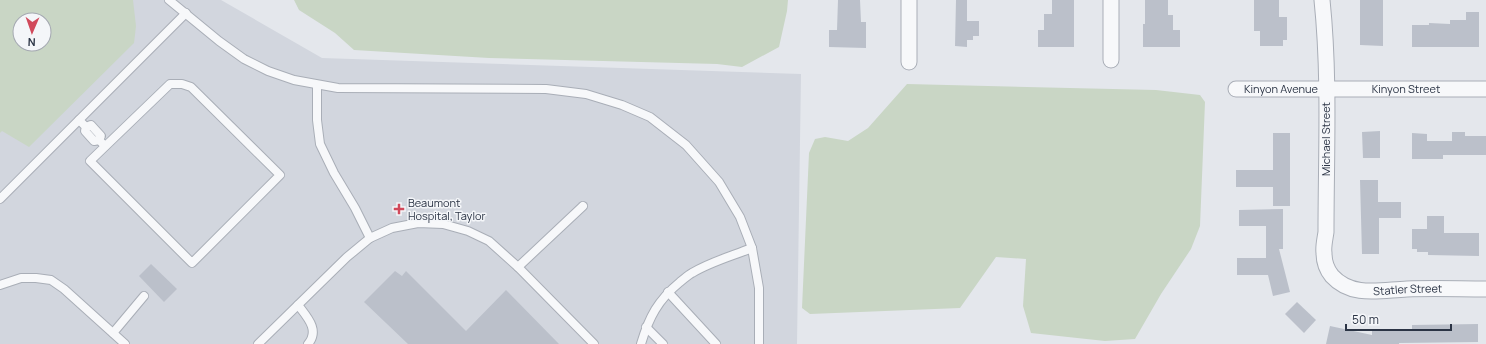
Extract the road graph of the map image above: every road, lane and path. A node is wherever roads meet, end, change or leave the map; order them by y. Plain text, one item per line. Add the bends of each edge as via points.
1 (170, 0) edge
2 (909, 0) edge
3 (1111, 0) edge
4 (1322, 0) edge
5 (186, 13) junction
6 (1111, 60) dead end
7 (908, 62) dead end
8 (317, 84) junction
9 (1236, 89) dead end
10 (1326, 89) junction
11 (1486, 89) edge
12 (79, 120) junction
13 (102, 143) junction
14 (0, 199) edge
15 (583, 206) dead end
16 (370, 238) junction
17 (752, 248) junction
18 (518, 267) junction
19 (1333, 276) joint
20 (0, 285) edge
21 (1486, 289) edge
22 (668, 292) junction
23 (144, 296) dead end
24 (298, 305) junction
25 (646, 327) junction
26 (113, 333) junction
27 (125, 344) edge
28 (258, 344) edge
29 (308, 344) edge
30 (594, 344) edge
31 (641, 344) edge
32 (664, 344) edge
33 (716, 344) edge
34 (759, 344) edge

1 - 5 lane
2 - 7 street
3 - 6 street
4 - 10 street, Michael Street via 1326,35
5 - 8 lane via 244,59 294,80
5 - 12 lane
8 - 16 lane via 320,144
8 - 17 lane via 338,88 546,89 586,94 622,105 650,117 686,145 720,182 740,217
9 - 10 street, Kinyon Avenue
10 - 11 street, Kinyon Street
10 - 19 street, Michael Street via 1324,254
12 - 13 lane via 86,126 85,131 94,141
12 - 14 lane
13 - 13 lane via 90,161 192,263 280,174 191,87 182,84 170,84
15 - 18 lane
16 - 18 lane via 392,228 418,223 443,224 468,231 489,241
16 - 24 lane
17 - 22 lane via 692,273
17 - 34 lane via 759,288
18 - 30 lane
19 - 21 street, Statler Street via 1346,287 1364,292
20 - 26 lane via 21,278 51,280
22 - 25 lane
22 - 33 lane
23 - 26 lane
24 - 28 lane
24 - 29 lane via 310,321 313,331
25 - 31 lane
25 - 32 lane
26 - 27 lane

